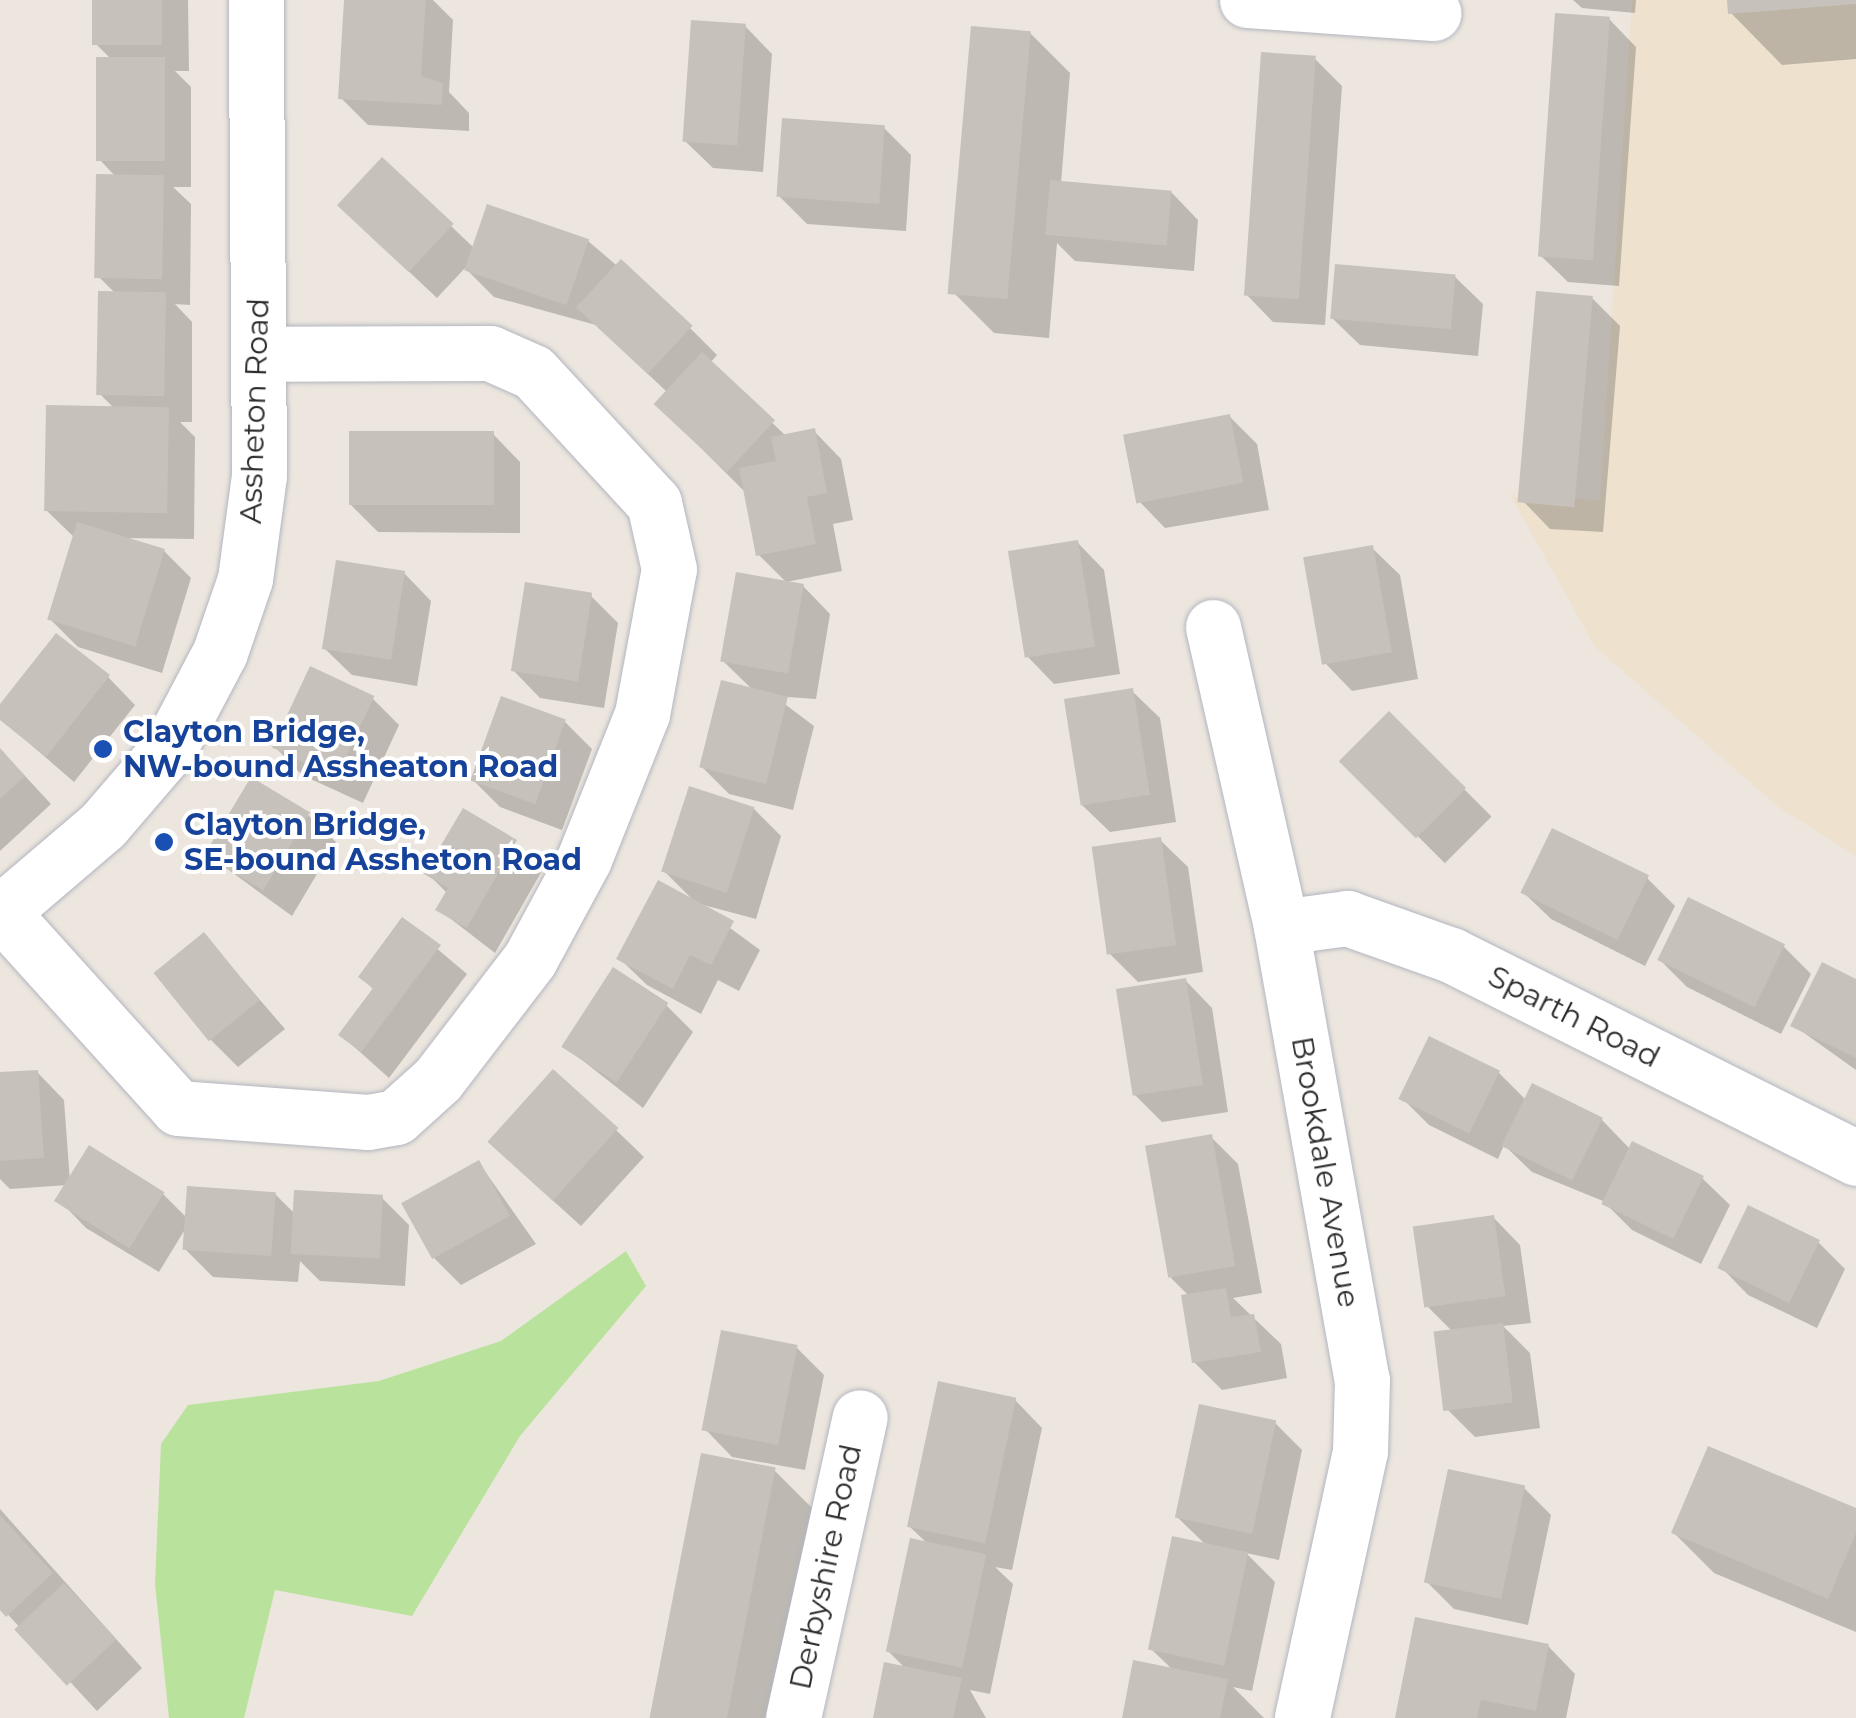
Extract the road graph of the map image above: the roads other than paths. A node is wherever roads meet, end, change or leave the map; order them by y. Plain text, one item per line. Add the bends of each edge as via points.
1 (256, 0) edge
2 (1247, 0) edge
3 (1434, 12) dead end
4 (260, 354) junction
5 (1212, 627) dead end
6 (0, 913) edge
7 (1281, 928) junction
8 (1856, 1158) edge
9 (860, 1417) dead end
10 (793, 1718) edge
11 (1302, 1718) edge

1 - 4 street, Assheton Road
2 - 3 street
4 - 6 street, Assheton Road via 245,579 220,652 170,746 137,786
4 - 6 street via 490,352 533,372 654,504 669,570 642,714 584,860 530,959 438,1079 396,1118 368,1122 178,1108
5 - 7 street, Brookdale Avenue
7 - 8 street, Sparth Road via 1347,918 1451,955
7 - 11 street, Brookdale Avenue via 1362,1380 1360,1450
9 - 10 street, Derbyshire Road

